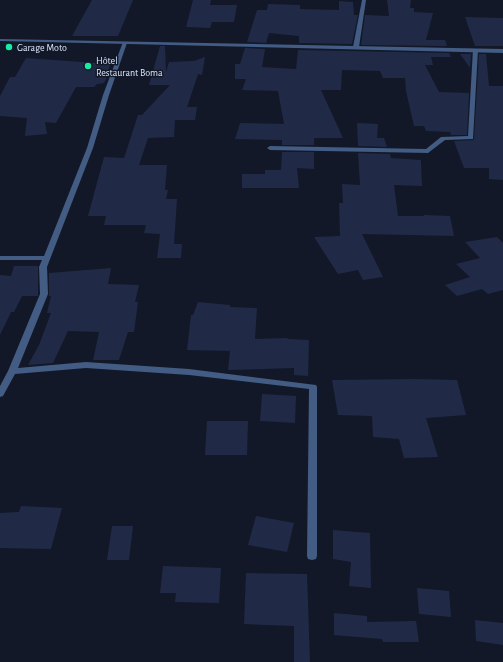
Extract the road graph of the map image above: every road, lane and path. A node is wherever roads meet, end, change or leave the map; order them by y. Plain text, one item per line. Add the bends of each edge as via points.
1 (364, 0) edge
2 (0, 40) edge
3 (125, 43) junction
4 (356, 47) junction
5 (475, 50) junction
6 (503, 51) edge
7 (270, 148) dead end
8 (0, 258) edge
9 (46, 258) junction
10 (12, 371) junction
11 (0, 394) edge
12 (312, 556) dead end

1 - 4 street
2 - 3 street
3 - 4 street
3 - 9 street via 90,148
4 - 5 street
5 - 6 street
5 - 7 street via 471,138 443,138 428,151
8 - 9 street
9 - 10 street via 43,267 44,294
10 - 11 street
10 - 12 street via 86,365 189,372 313,387

